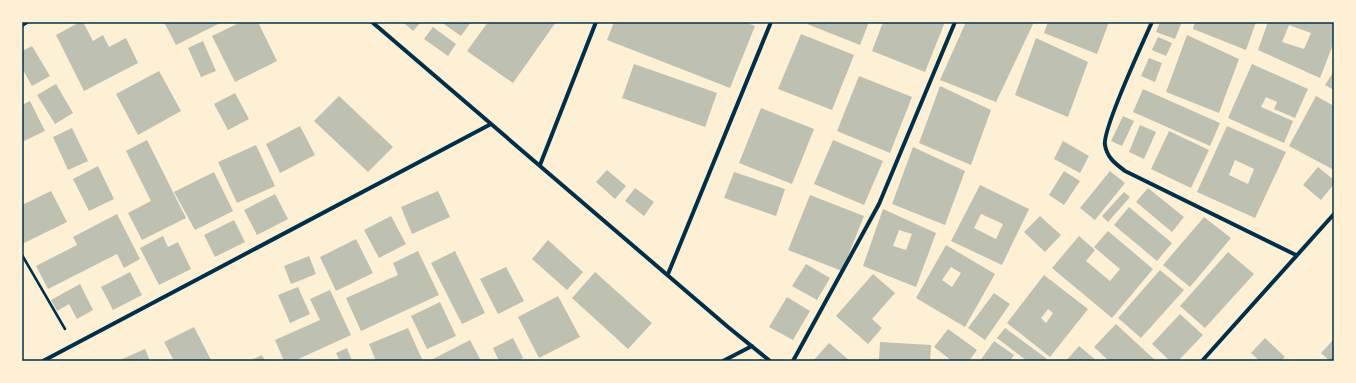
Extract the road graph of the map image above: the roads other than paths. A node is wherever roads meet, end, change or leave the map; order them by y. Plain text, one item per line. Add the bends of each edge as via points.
1 (27, 22) edge
2 (372, 22) edge
3 (596, 22) edge
4 (772, 22) edge
5 (955, 22) edge
6 (1152, 22) edge
7 (22, 25) edge
8 (491, 124) junction
9 (540, 165) junction
10 (1334, 214) edge
11 (1296, 255) junction
12 (668, 274) junction
13 (752, 346) junction
14 (43, 361) edge
15 (723, 361) edge
16 (770, 361) edge
17 (793, 361) edge
18 (1202, 361) edge

1 - 7 street
2 - 8 street
3 - 9 street
4 - 12 street
5 - 17 street via 879,204
6 - 11 street via 1110,122 1105,144 1110,160 1125,171
8 - 9 street
8 - 14 street
9 - 12 street
10 - 11 street
11 - 18 street
12 - 13 street
13 - 15 street
13 - 16 street

